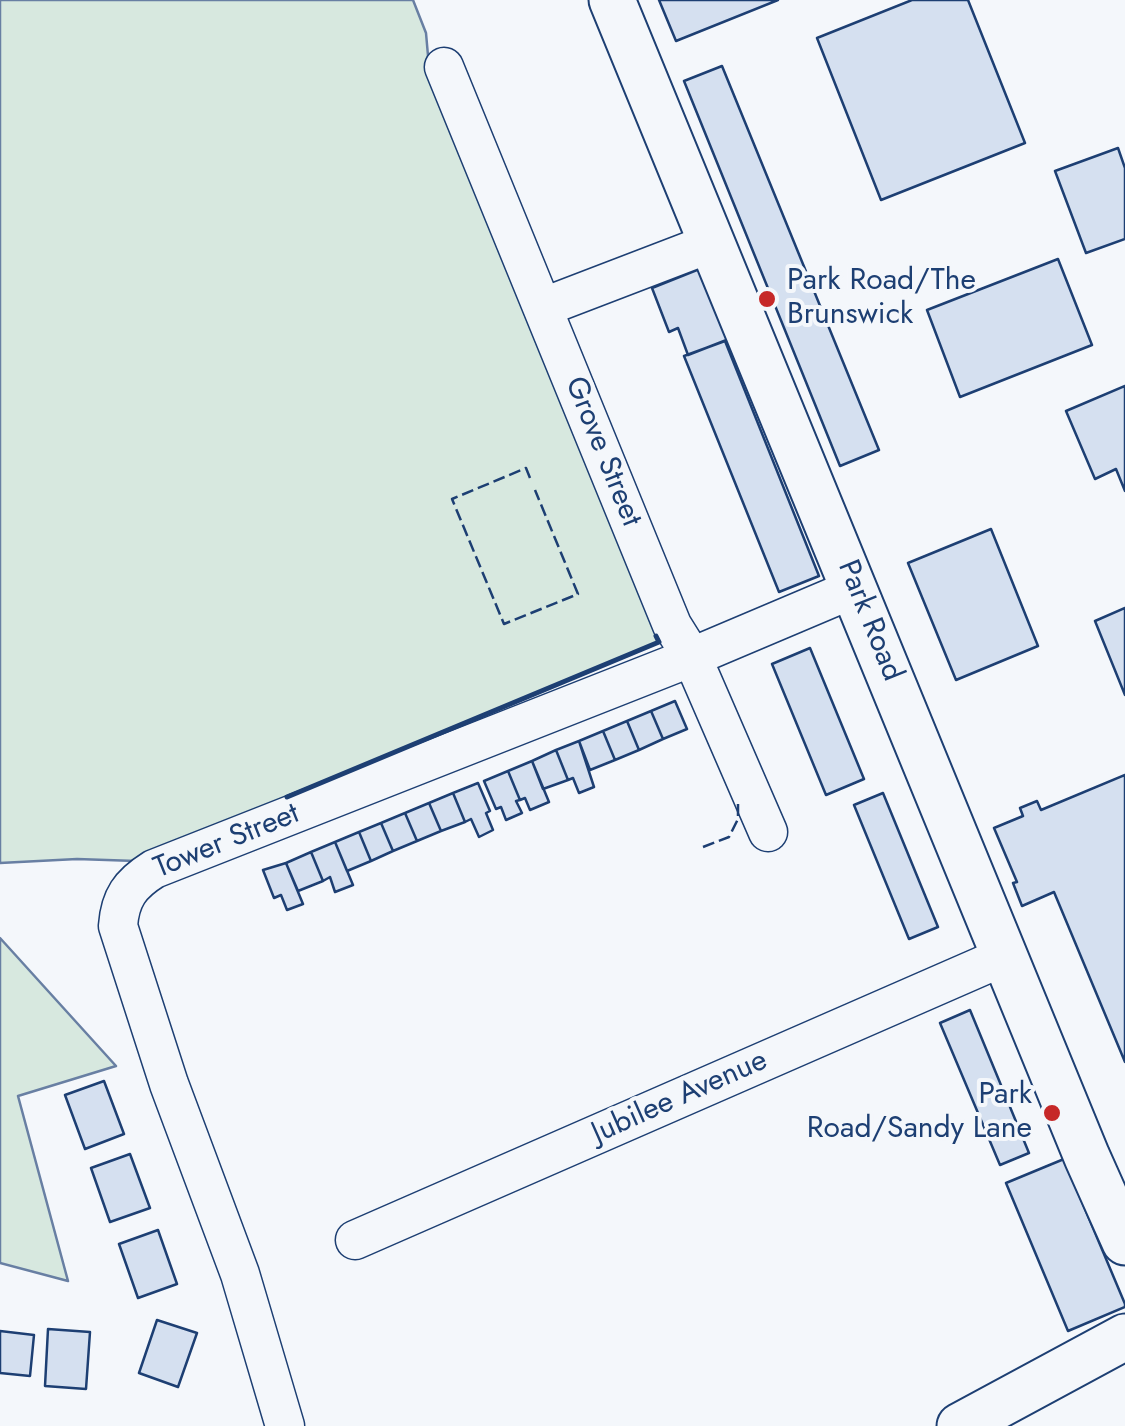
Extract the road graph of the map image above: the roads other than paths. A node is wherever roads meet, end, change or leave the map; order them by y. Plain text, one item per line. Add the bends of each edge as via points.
1 (612, 0) edge
2 (444, 67) dead end
3 (711, 243) junction
4 (544, 307) junction
5 (855, 588) junction
6 (692, 657) junction
7 (768, 832) dead end
8 (1005, 956) junction
9 (354, 1240) dead end
10 (1125, 1242) edge
11 (1125, 1338) edge
12 (285, 1426) edge
13 (960, 1426) edge

1 - 3 main road, Park Road
2 - 4 street, Grove Street
3 - 4 street
3 - 5 main road, Park Road
4 - 6 street, Grove Street via 672,625
5 - 6 street, Tower Street
5 - 8 main road, Park Road
6 - 7 street, Grove Street
6 - 12 street, Tower Street via 154,869 130,885 122,900 118,926 240,1274
8 - 9 street, Jubilee Avenue
8 - 10 main road, Park Road
11 - 13 main road

